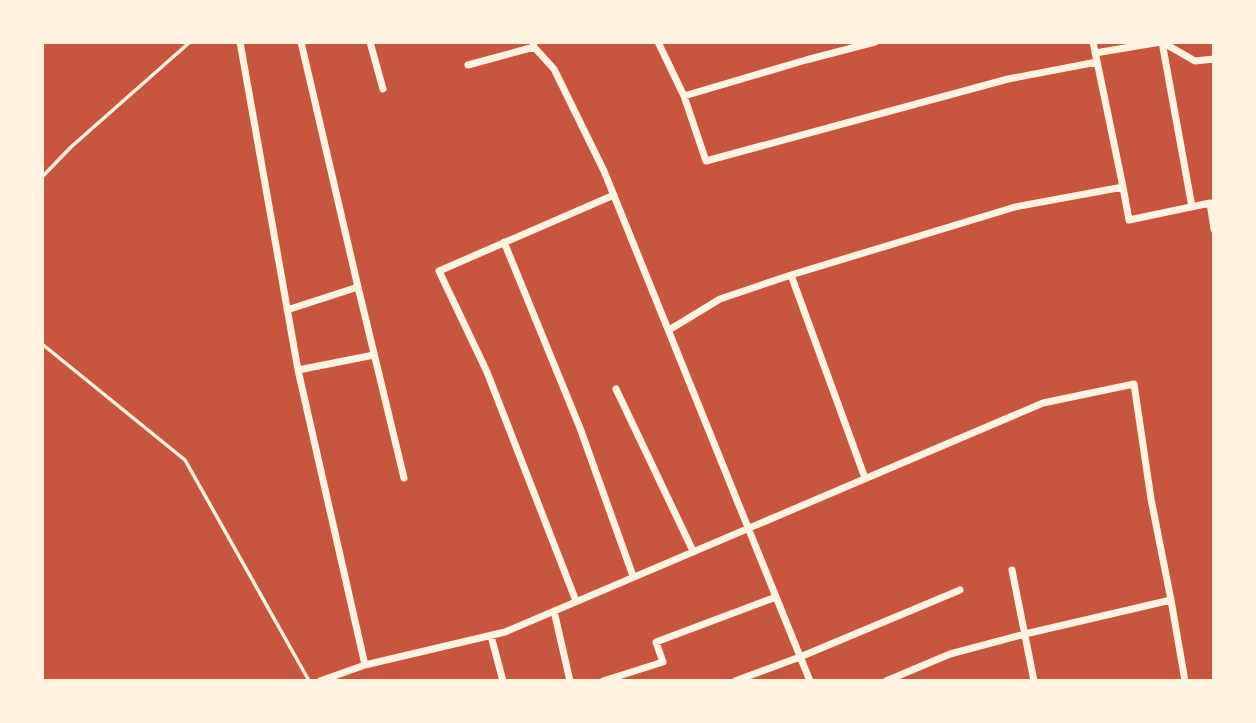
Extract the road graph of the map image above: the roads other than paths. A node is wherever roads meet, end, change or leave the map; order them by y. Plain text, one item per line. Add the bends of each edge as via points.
1 (240, 42) edge
2 (301, 42) edge
3 (370, 42) edge
4 (658, 42) edge
5 (875, 42) edge
6 (1093, 42) edge
7 (1162, 42) edge
8 (534, 45) edge
9 (1096, 57) junction
10 (1214, 58) edge
11 (468, 65) dead end
12 (383, 89) dead end
13 (684, 96) junction
14 (1123, 187) junction
15 (614, 195) junction
16 (1192, 207) junction
17 (1214, 229) edge
18 (504, 242) junction
19 (791, 275) junction
20 (358, 287) junction
21 (287, 310) junction
22 (668, 330) junction
23 (374, 355) junction
24 (298, 370) junction
25 (616, 389) dead end
26 (404, 478) dead end
27 (865, 478) junction
28 (748, 527) junction
29 (693, 551) junction
30 (1012, 570) dead end
31 (633, 576) junction
32 (960, 590) dead end
33 (776, 597) junction
34 (1171, 600) junction
35 (576, 601) junction
36 (554, 611) junction
37 (1024, 634) junction
38 (491, 636) junction
39 (800, 657) junction
40 (365, 665) junction
41 (320, 681) edge
42 (503, 681) edge
43 (570, 681) edge
44 (603, 681) edge
45 (735, 681) edge
46 (810, 681) edge
47 (886, 681) edge
48 (1034, 681) edge
49 (1185, 681) edge

1 - 21 street
2 - 20 street
3 - 12 street
4 - 13 street
5 - 13 street
6 - 9 street
7 - 9 street
7 - 10 street via 1195,61
7 - 16 street
8 - 11 street
8 - 15 street via 554,69
9 - 13 street via 706,161
9 - 14 street
14 - 16 street via 1129,220
14 - 19 street via 1015,207
15 - 18 street
15 - 22 street
16 - 17 street via 1210,204
18 - 31 street via 580,428
18 - 35 street via 439,271 487,372
19 - 22 street via 720,299
19 - 27 street
20 - 21 street
20 - 23 street
21 - 24 street
22 - 28 street
23 - 24 street
23 - 26 street
24 - 40 street
25 - 29 street
27 - 28 street
27 - 34 street via 1043,402 1134,384
28 - 29 street
28 - 33 street
29 - 31 street
30 - 37 street
31 - 35 street
32 - 39 street
33 - 39 street
33 - 44 street via 656,642 663,662
34 - 37 street
34 - 49 street
35 - 36 street
36 - 38 street
36 - 43 street
37 - 47 street via 950,654
37 - 48 street
38 - 40 street
38 - 42 street
39 - 45 street
39 - 46 street
40 - 41 street

